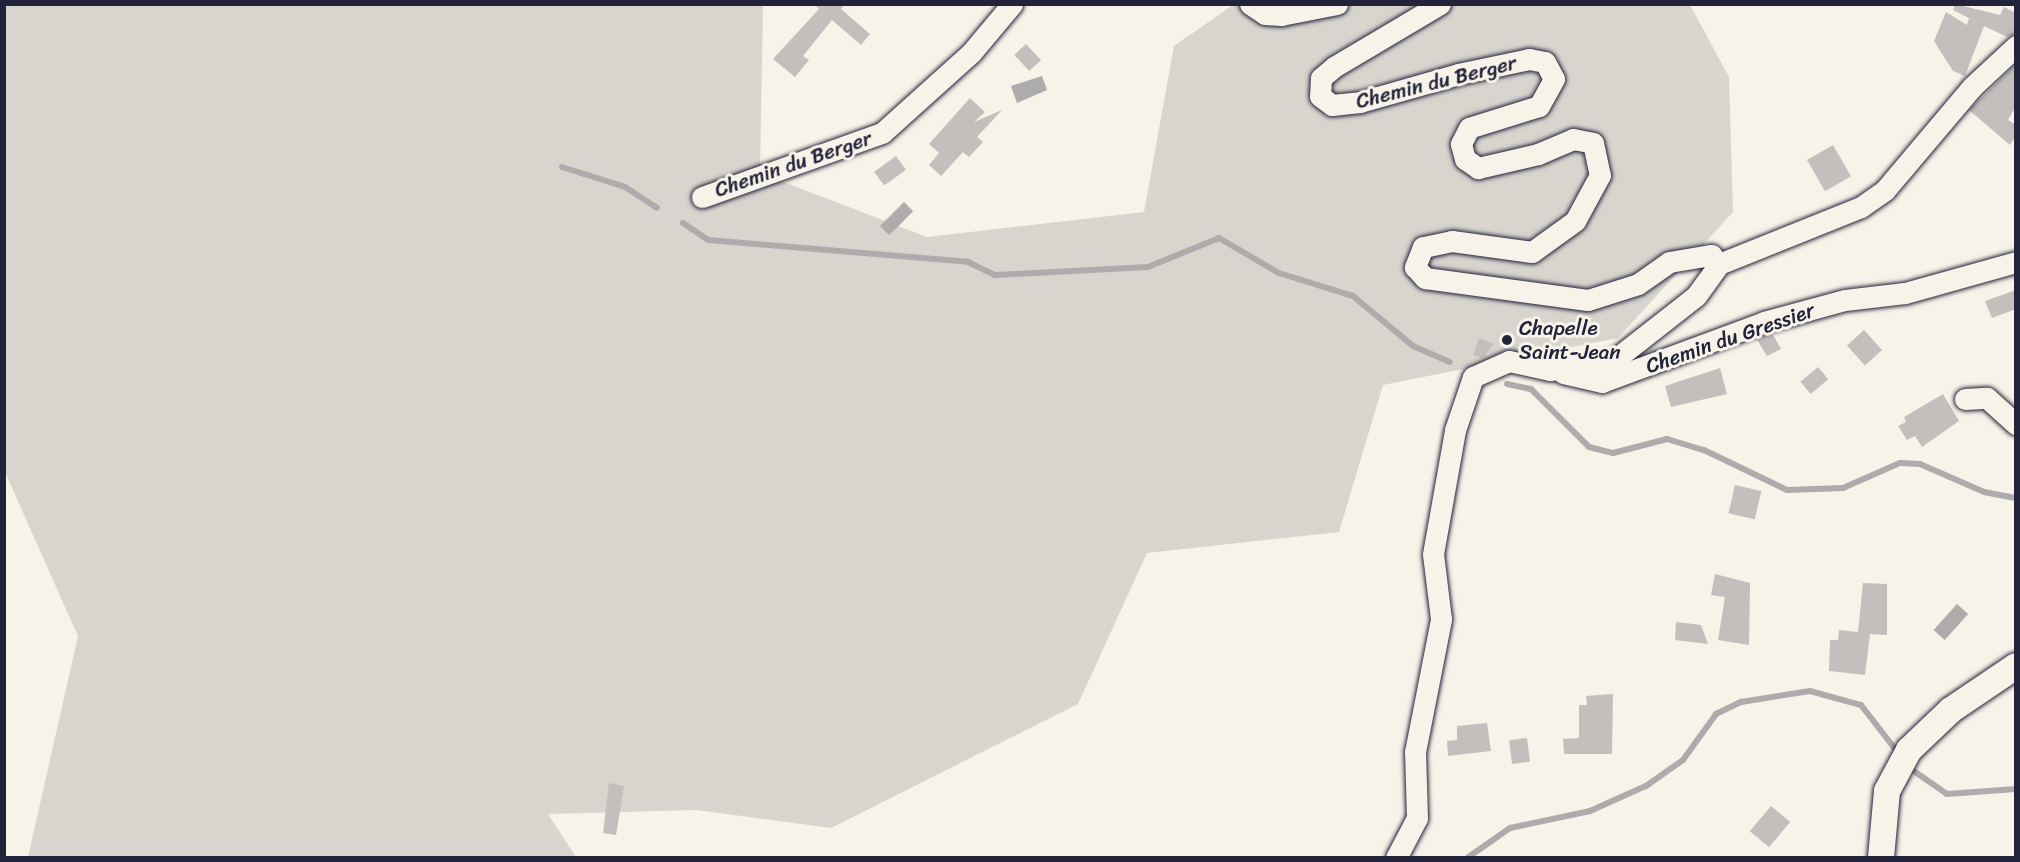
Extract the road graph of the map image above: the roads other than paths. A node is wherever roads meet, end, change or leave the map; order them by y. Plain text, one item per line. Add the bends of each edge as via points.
1 (1012, 4) edge
2 (1250, 4) edge
3 (1337, 4) edge
4 (1440, 4) edge
5 (2016, 46) edge
6 (702, 197) dead end
7 (2016, 262) edge
8 (1719, 264) junction
9 (1550, 370) junction
10 (1965, 399) dead end
11 (2016, 424) edge
12 (2016, 666) edge
13 (1396, 858) edge
14 (1881, 858) edge

1 - 6 street, Chemin du Berger via 971,53 882,133
2 - 3 street via 1265,14 1281,15
4 - 8 street, Chemin du Berger via 1334,67 1321,78 1320,96 1332,105 1360,102 1458,74 1529,59 1545,62 1554,79 1539,106 1469,128 1461,144 1465,159 1478,168 1538,154 1573,139 1593,143 1600,175 1575,221 1532,252 1452,240 1424,247 1415,267 1425,278 1588,300 1638,284 1669,262 1711,255
5 - 8 street via 1972,87 1885,190 1848,212
7 - 9 street, Chemin du Gressier via 1905,293 1845,300 1764,322 1602,382
8 - 9 street via 1696,296 1613,361
9 - 13 street, Chemin du Gressier via 1509,361 1473,377 1455,430 1433,554 1441,619 1415,752 1417,818
10 - 11 street via 1987,398
12 - 14 main road via 1951,710 1909,750 1887,791

